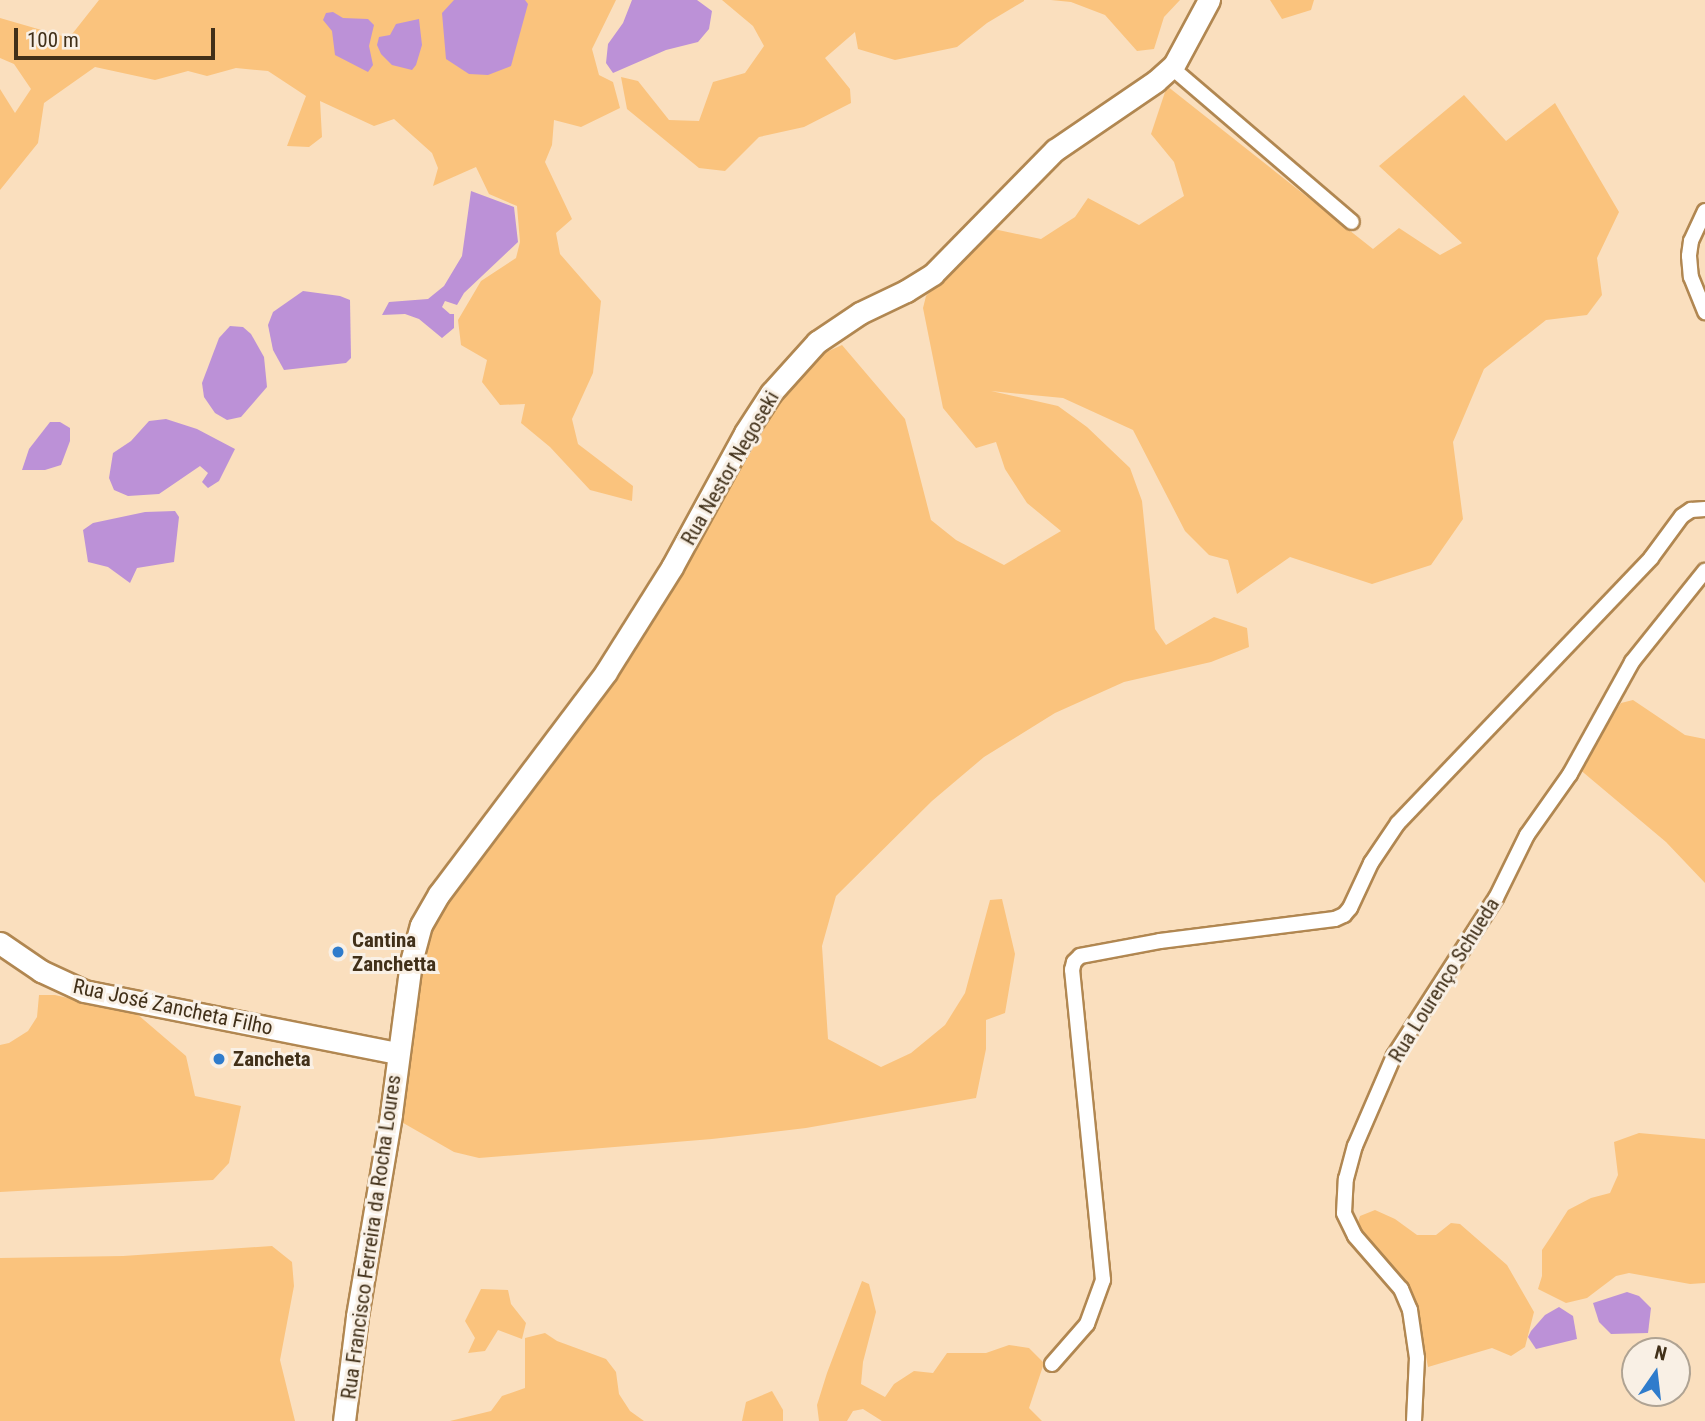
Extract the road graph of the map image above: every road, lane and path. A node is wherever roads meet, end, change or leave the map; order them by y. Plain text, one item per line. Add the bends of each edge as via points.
1 (1209, 0) edge
2 (1171, 67) junction
3 (1705, 211) edge
4 (1352, 222) dead end
5 (1705, 313) edge
6 (1705, 509) edge
7 (1705, 571) edge
8 (0, 943) edge
9 (398, 1053) junction
10 (1052, 1364) dead end
11 (344, 1421) edge
12 (1414, 1421) edge

1 - 2 street, Rua Nestor Negoseki
2 - 4 street
2 - 9 street, Rua Nestor Negoseki via 1055,150 933,274 836,327 771,393 613,660 421,925
3 - 5 street via 1689,256 1691,277
6 - 10 street via 1682,516 1651,558 1398,824 1344,915 1160,941 1080,956 1074,962 1103,1280 1087,1324
7 - 12 street, Rua Lourenço Schueda via 1639,652 1570,775 1527,835 1496,898 1394,1056 1355,1146 1346,1179 1344,1213 1355,1236 1401,1289 1410,1310 1417,1358
8 - 9 street, Rua José Zancheta Filho via 41,971 84,991
9 - 11 street, Rua Francisco Ferreira da Rocha Loures

